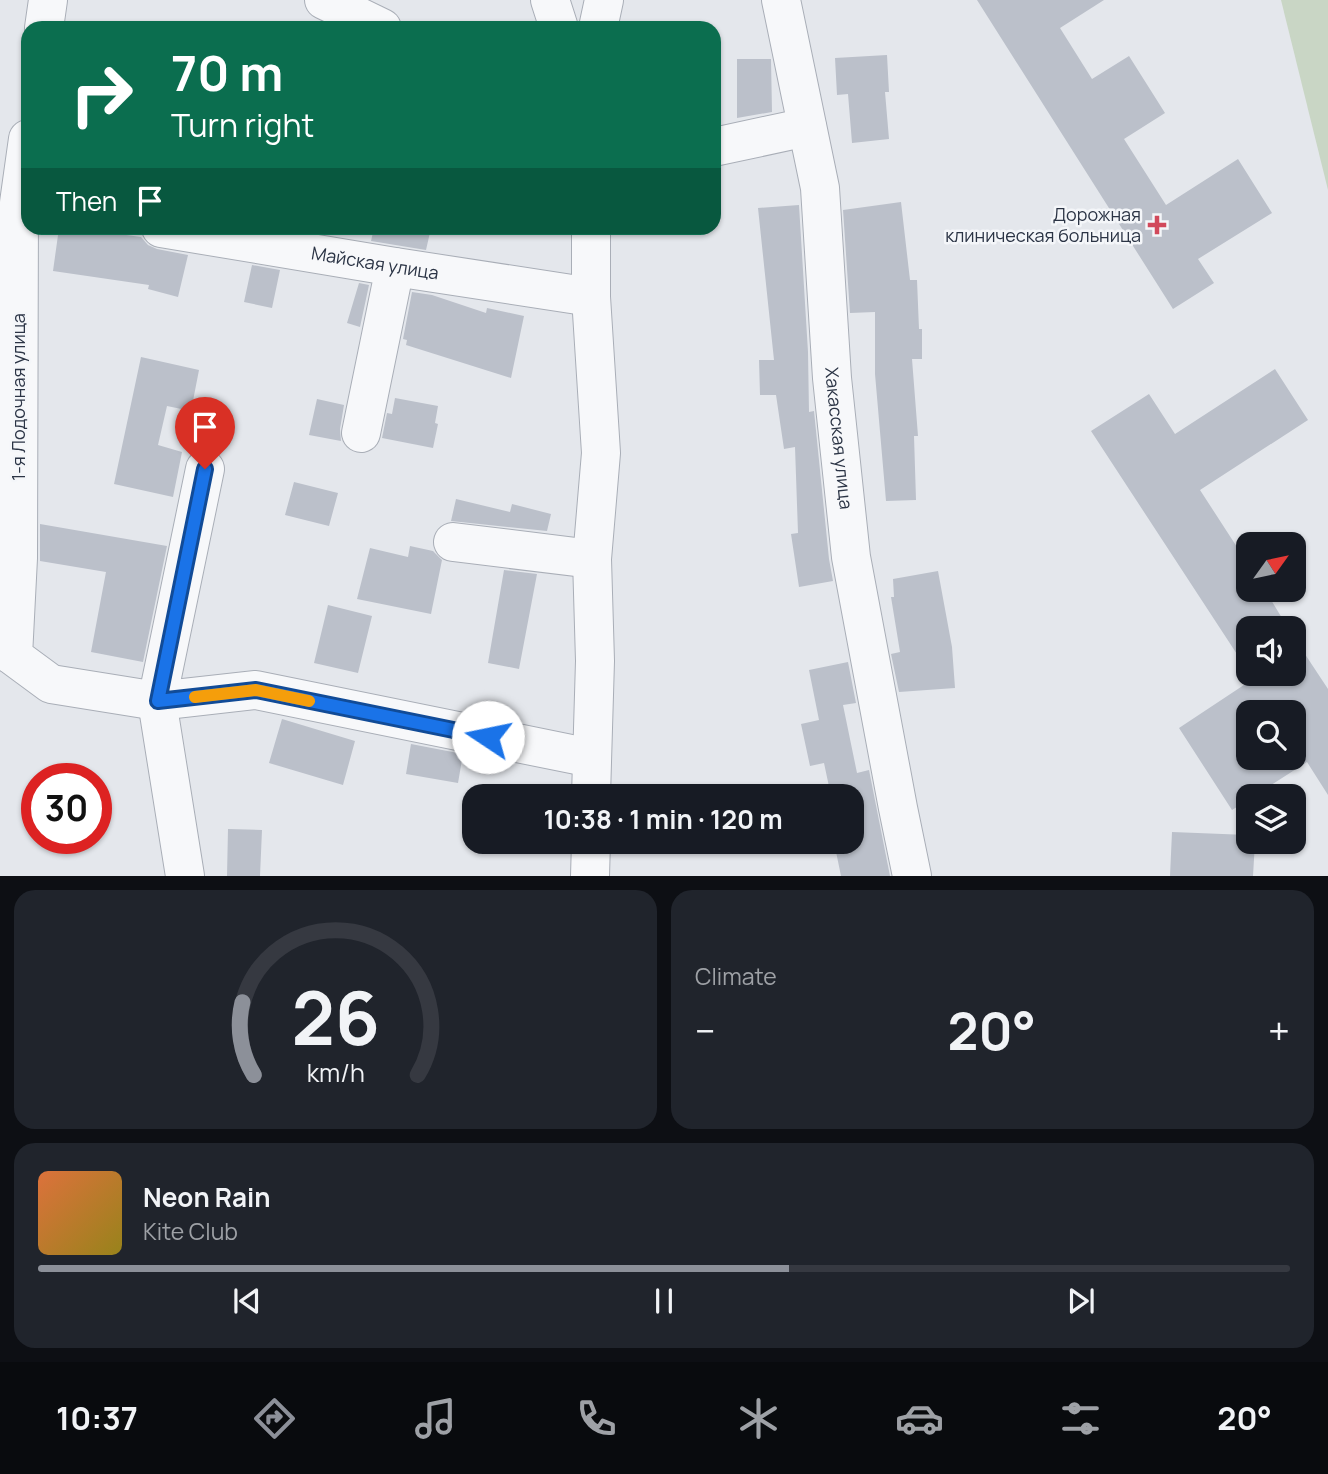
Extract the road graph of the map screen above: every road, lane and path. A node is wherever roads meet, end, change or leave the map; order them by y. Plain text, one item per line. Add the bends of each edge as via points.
1 (48, 0) edge
2 (324, 0) edge
3 (550, 0) edge
4 (604, 0) edge
5 (781, 0) edge
6 (45, 21) edge
7 (368, 21) edge
8 (557, 21) edge
9 (599, 21) edge
10 (807, 127) junction
11 (721, 145) edge
12 (23, 235) edge
13 (203, 235) edge
14 (591, 235) edge
15 (395, 267) junction
16 (591, 297) junction
17 (361, 433) dead end
18 (205, 469) dead end
19 (453, 542) dead end
20 (592, 559) junction
21 (158, 701) junction
22 (592, 758) junction
23 (591, 784) edge
24 (591, 854) edge
25 (185, 876) edge
26 (590, 876) edge
27 (912, 876) edge

1 - 6 street
2 - 7 street
3 - 8 street
4 - 9 street
5 - 10 street, Хакасская улица
10 - 11 street
10 - 27 street, Хакасская улица via 820,188 832,378 851,557
12 - 21 street, 1-я Лодочная улица via 13,656 51,684
13 - 15 street, Майская улица
14 - 16 street
15 - 16 street, Майская улица
15 - 17 street
16 - 20 street via 601,453
18 - 21 street
19 - 20 street
20 - 22 street
21 - 22 street via 256,690
21 - 25 street
22 - 23 street
24 - 26 street

